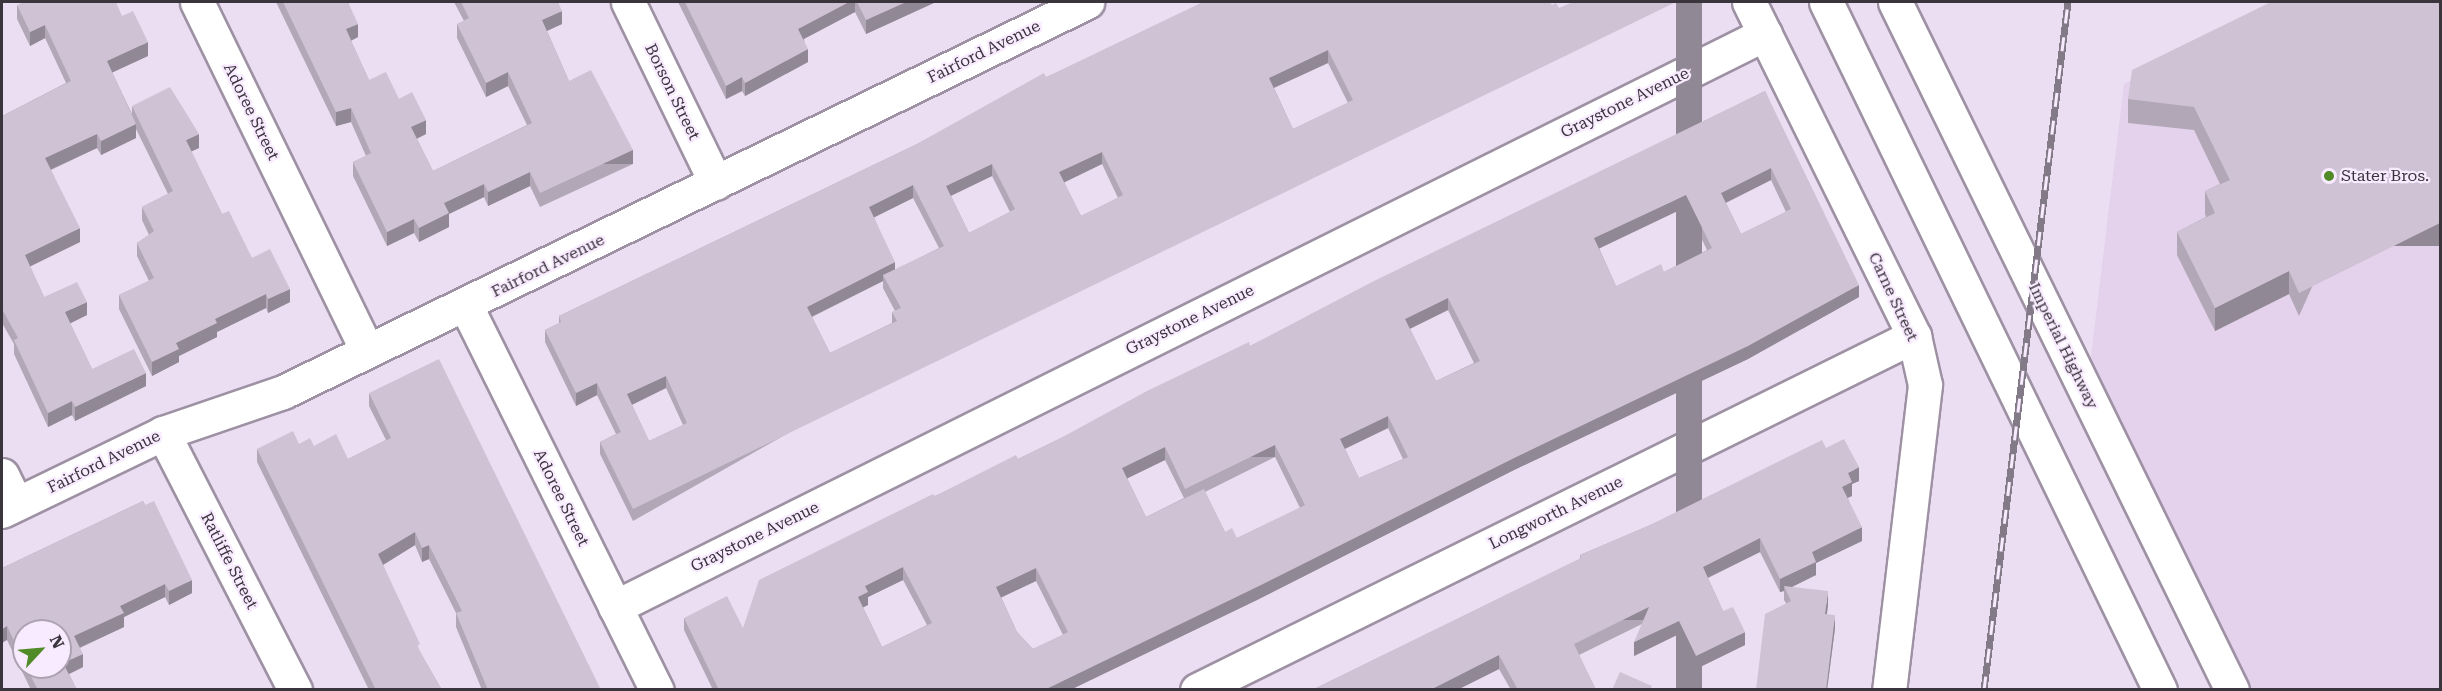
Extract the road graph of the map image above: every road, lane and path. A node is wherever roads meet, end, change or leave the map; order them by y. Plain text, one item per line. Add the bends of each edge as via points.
1 (197, 2) edge
2 (628, 2) edge
3 (1087, 2) edge
4 (1749, 2) edge
5 (1826, 2) edge
6 (1895, 2) edge
7 (1765, 34) junction
8 (716, 183) junction
9 (466, 306) junction
10 (1914, 336) junction
11 (367, 351) junction
12 (163, 433) junction
13 (2, 475) edge
14 (9, 508) edge
15 (615, 607) junction
16 (295, 690) edge
17 (657, 690) edge
18 (1197, 690) edge
19 (1889, 690) edge
20 (2160, 690) edge
21 (2232, 690) edge

1 - 11 street, Adoree Street
2 - 8 street, Borson Street
3 - 8 street, Fairford Avenue
4 - 7 street, Carne Street
5 - 20 street
6 - 21 street, Imperial Highway
7 - 10 street, Carne Street
7 - 15 street, Graystone Avenue
8 - 9 street, Fairford Avenue
9 - 11 street, Fairford Avenue
9 - 15 street, Adoree Street
10 - 18 street, Longworth Avenue
10 - 19 street, Carne Street via 1925,384
11 - 12 street, Fairford Avenue via 283,392
12 - 14 street, Fairford Avenue
12 - 16 street, Ratliffe Street
13 - 14 street
15 - 17 street, Adoree Street

